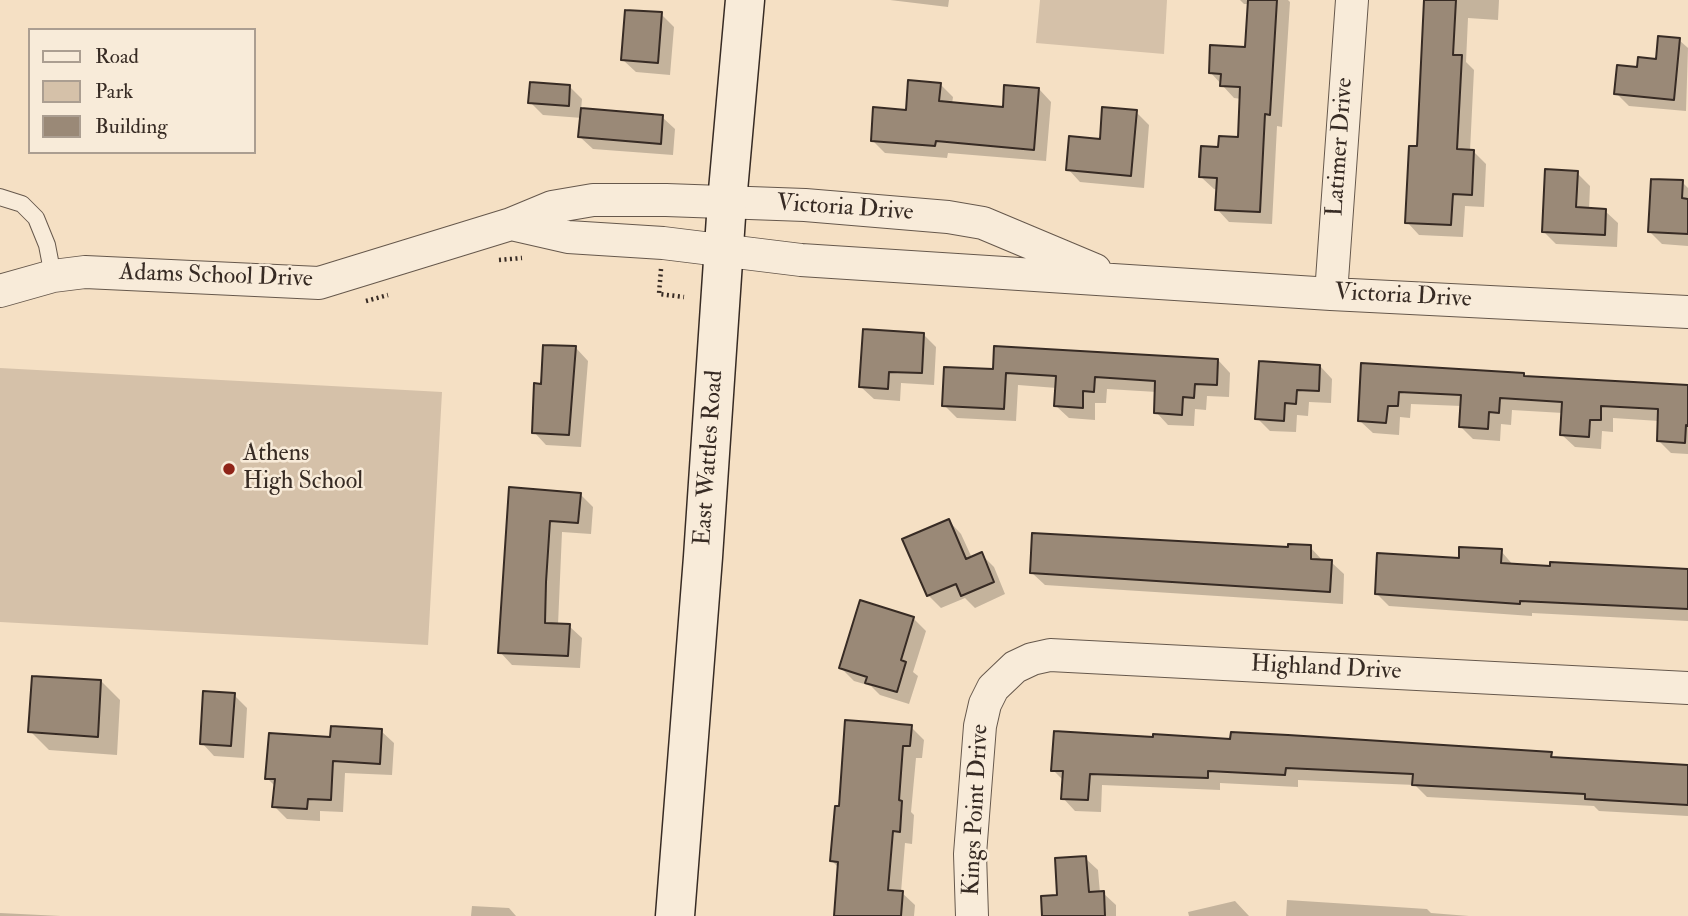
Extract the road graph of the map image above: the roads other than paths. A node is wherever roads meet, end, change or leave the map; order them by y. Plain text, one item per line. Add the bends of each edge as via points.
1 (745, 0) edge
2 (1352, 0) edge
3 (0, 197) edge
4 (727, 202) junction
5 (511, 224) junction
6 (724, 251) junction
7 (53, 276) junction
8 (1119, 280) junction
9 (0, 291) edge
10 (1331, 294) junction
11 (1688, 313) edge
12 (1688, 688) edge
13 (985, 705) joint
14 (675, 916) edge
15 (972, 916) edge

1 - 4 main road, East Wattles Road
2 - 10 street, Latimer Drive
3 - 7 lane via 22,204 36,218
4 - 5 street, Adams School Drive via 593,200 552,208
4 - 6 main road, East Wattles Road
4 - 8 street, Victoria Drive via 908,213 983,223
5 - 6 street, Adams School Drive via 568,237
5 - 7 street, Adams School Drive via 319,283 85,272
6 - 8 street, Victoria Drive
6 - 14 main road, East Wattles Road
7 - 9 street, Adams School Drive
8 - 10 street, Victoria Drive
10 - 11 street, Victoria Drive
12 - 13 street, Highland Drive via 1050,655 1015,667 993,688
13 - 15 street, Kings Point Drive via 971,825

